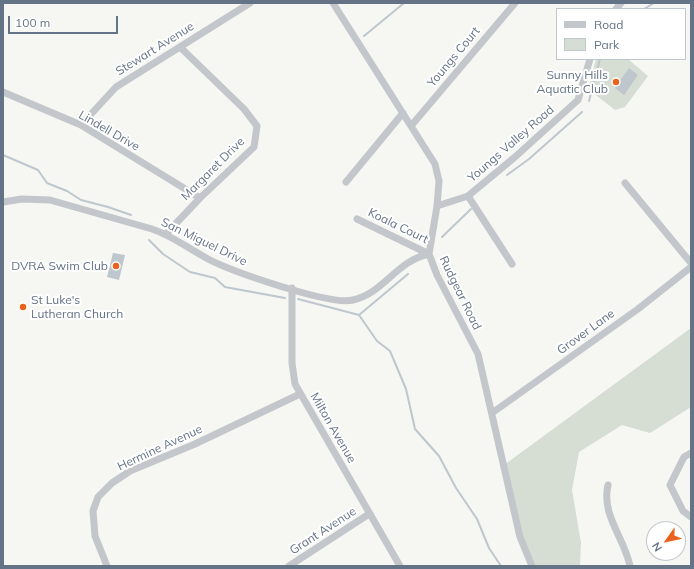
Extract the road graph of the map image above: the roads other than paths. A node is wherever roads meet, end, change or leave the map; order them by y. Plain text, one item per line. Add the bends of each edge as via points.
1 (250, 3) edge
2 (333, 3) edge
3 (515, 3) edge
4 (180, 47) junction
5 (590, 60) edge
6 (3, 92) edge
7 (403, 113) junction
8 (81, 125) junction
9 (411, 126) junction
10 (346, 182) dead end
11 (625, 183) dead end
12 (468, 196) junction
13 (200, 198) junction
14 (3, 202) edge
15 (437, 206) junction
16 (357, 219) dead end
17 (166, 234) junction
18 (429, 254) junction
19 (691, 263) edge
20 (512, 264) dead end
21 (691, 267) edge
22 (292, 288) junction
23 (300, 394) junction
24 (492, 413) junction
25 (691, 453) edge
26 (608, 485) dead end
27 (369, 514) junction
28 (691, 517) edge
29 (107, 566) edge
30 (289, 566) edge
31 (400, 566) edge
32 (532, 566) edge
33 (630, 566) edge

1 - 4 street, Stewart Avenue
2 - 7 street, Rudgear Road
3 - 9 street, Youngs Court
4 - 8 street, Stewart Avenue via 116,87
4 - 13 street, Margaret Drive via 244,109 257,126 254,147
5 - 12 street, Youngs Valley Road via 578,100
6 - 8 street, Lindell Drive
7 - 9 street, Rudgear Road
7 - 10 street
8 - 13 street, Lindell Drive
9 - 15 street, Rudgear Road via 435,164 439,181
11 - 19 street
12 - 15 street, Youngs Valley Road
12 - 20 street
13 - 17 street, Margaret Drive
14 - 17 street, San Miguel Drive via 22,199 50,200
15 - 18 street, Rudgear Road
16 - 18 street, Koala Court
17 - 22 street, San Miguel Drive via 207,259
18 - 22 street, San Miguel Drive via 408,261 382,285 360,299 340,301
18 - 24 street, Rudgear Road via 437,275 478,354
21 - 24 street, Grover Lane via 638,309
22 - 23 street, Milton Avenue via 293,369 295,384
23 - 27 street, Milton Avenue
23 - 29 street, Hermine Avenue via 195,444 130,471 112,483 98,497 93,511 95,536
24 - 32 street, Rudgear Road via 520,537
25 - 28 street via 684,457 670,485 683,511
26 - 33 street via 606,503
27 - 30 street, Grant Avenue
27 - 31 street, Milton Avenue

